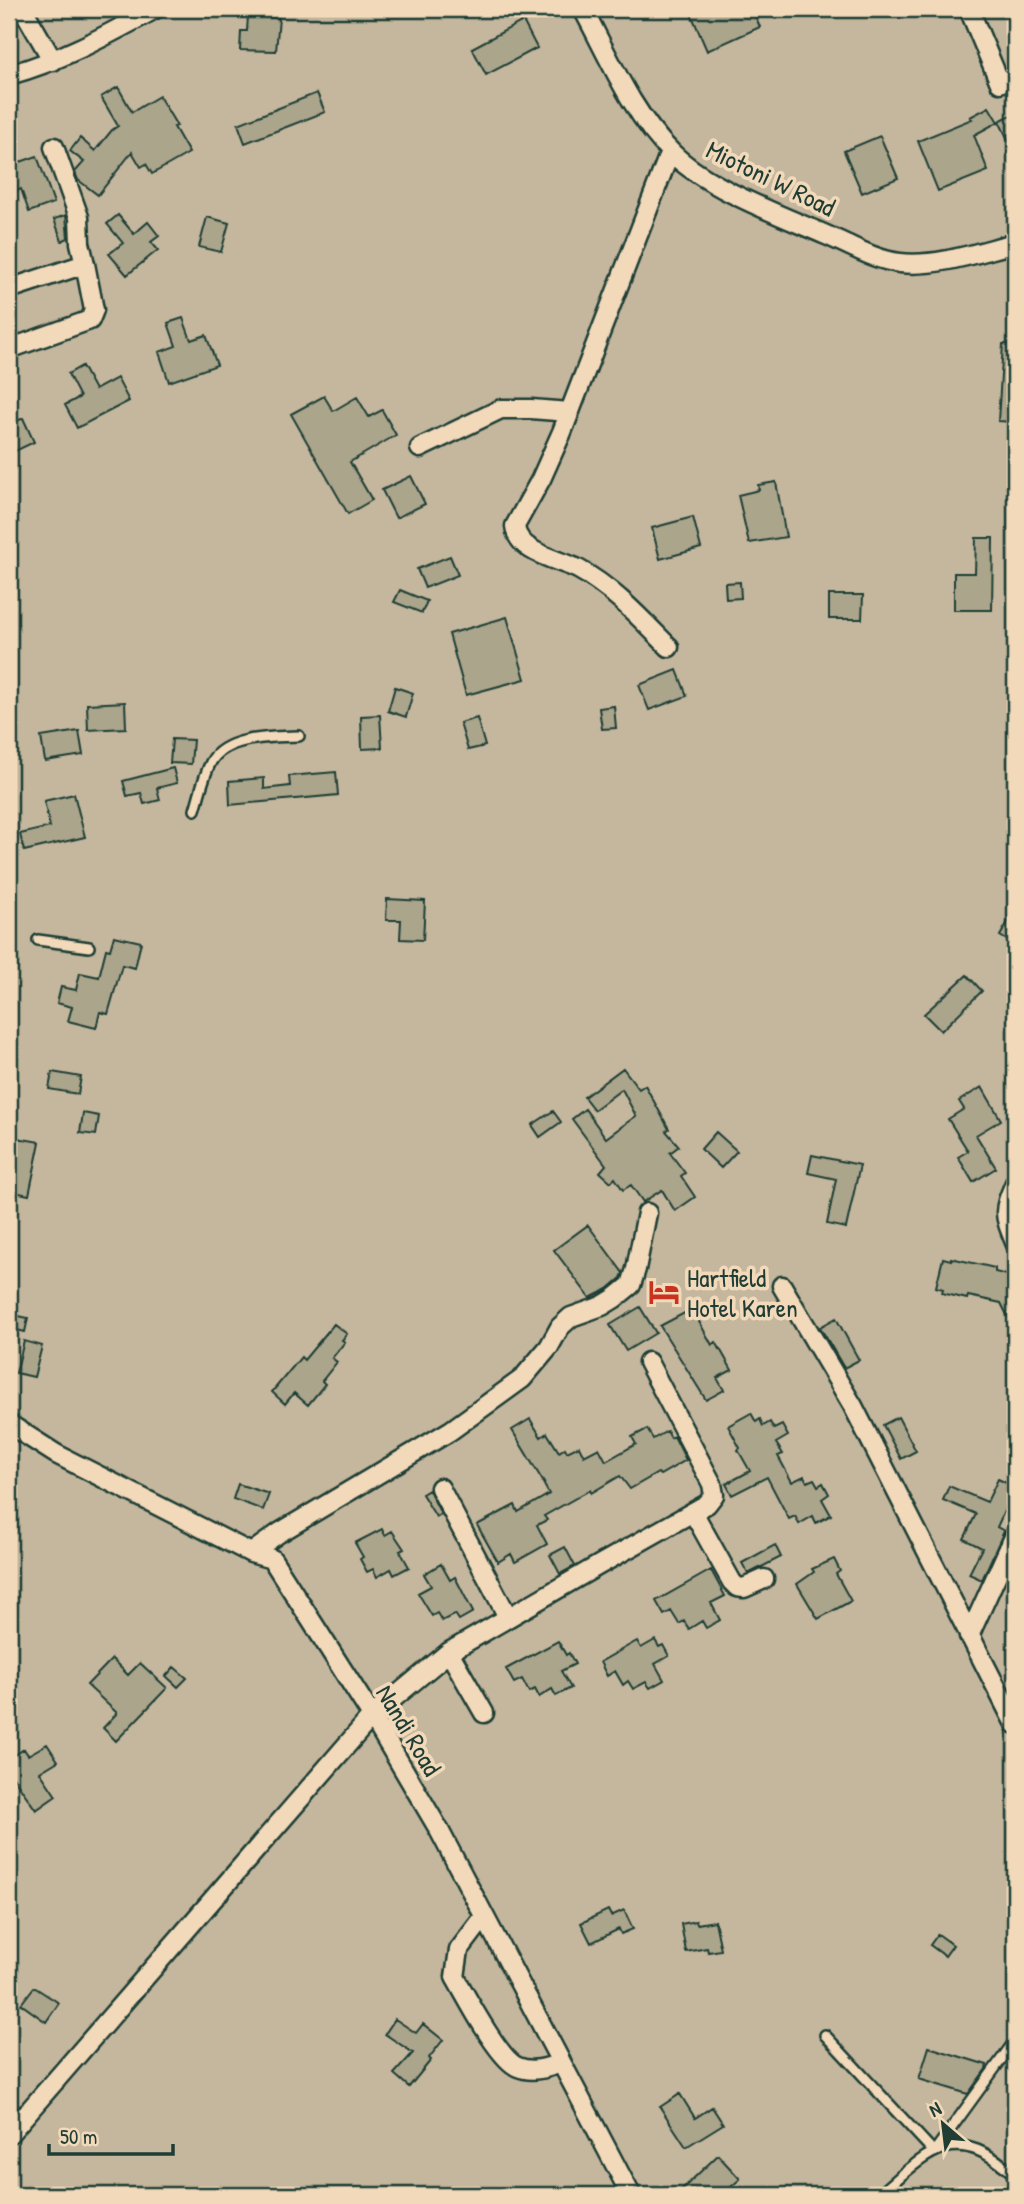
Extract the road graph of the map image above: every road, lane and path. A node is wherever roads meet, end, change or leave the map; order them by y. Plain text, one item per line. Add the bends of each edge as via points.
1 (23, 9) edge
2 (156, 9) edge
3 (583, 9) edge
4 (969, 9) edge
5 (53, 61) junction
6 (9, 75) edge
7 (1000, 83) dead end
8 (54, 147) dead end
9 (670, 152) junction
10 (1015, 243) edge
11 (85, 264) junction
12 (9, 289) edge
13 (9, 349) edge
14 (569, 412) junction
15 (420, 448) dead end
16 (669, 647) dead end
17 (299, 736) dead end
18 (195, 810) dead end
19 (38, 940) dead end
20 (89, 947) dead end
21 (1015, 1183) edge
22 (646, 1213) dead end
23 (1015, 1242) edge
24 (782, 1286) dead end
25 (648, 1362) dead end
26 (9, 1424) edge
27 (440, 1488) dead end
28 (693, 1513) junction
29 (1015, 1535) edge
30 (251, 1553) junction
31 (764, 1579) dead end
32 (508, 1617) junction
33 (969, 1636) junction
34 (449, 1652) junction
35 (484, 1713) dead end
36 (372, 1716) junction
37 (1015, 1724) edge
38 (484, 1917) junction
39 (825, 2035) dead end
40 (1014, 2042) edge
41 (561, 2063) junction
42 (9, 2134) edge
43 (934, 2152) junction
44 (1015, 2175) edge
45 (631, 2195) edge
46 (879, 2195) edge

1 - 5 street
2 - 5 street
3 - 9 street, Miotoni W Road via 626,90
4 - 7 street
5 - 6 street
8 - 11 street via 79,217
9 - 10 street, Miotoni W Road via 700,175 760,206 872,256 901,263 924,262
9 - 14 street
11 - 12 street
11 - 13 street via 94,310 90,320
14 - 15 street via 500,409
14 - 16 street via 515,526 516,534 530,548 594,578
17 - 18 lane via 265,737 224,749 212,760
19 - 20 lane
21 - 23 street via 1005,1214
22 - 30 street via 631,1285 602,1306 571,1317 522,1380 450,1431
24 - 33 street via 853,1406
25 - 28 street via 712,1484 714,1495
26 - 30 street, Nandi Road via 57,1454
27 - 32 street
28 - 31 street via 737,1587
28 - 32 street
29 - 33 street
30 - 36 street, Nandi Road via 272,1559
32 - 34 street
33 - 37 street
34 - 35 street
34 - 36 street
36 - 38 street, Nandi Road
36 - 42 street
38 - 41 street, Nandi Road
38 - 41 street via 459,1950 454,1977 504,2058 518,2067 544,2070
39 - 43 lane
40 - 43 lane
41 - 45 street, Nandi Road
43 - 44 lane via 950,2146 969,2147 996,2158
43 - 46 lane

